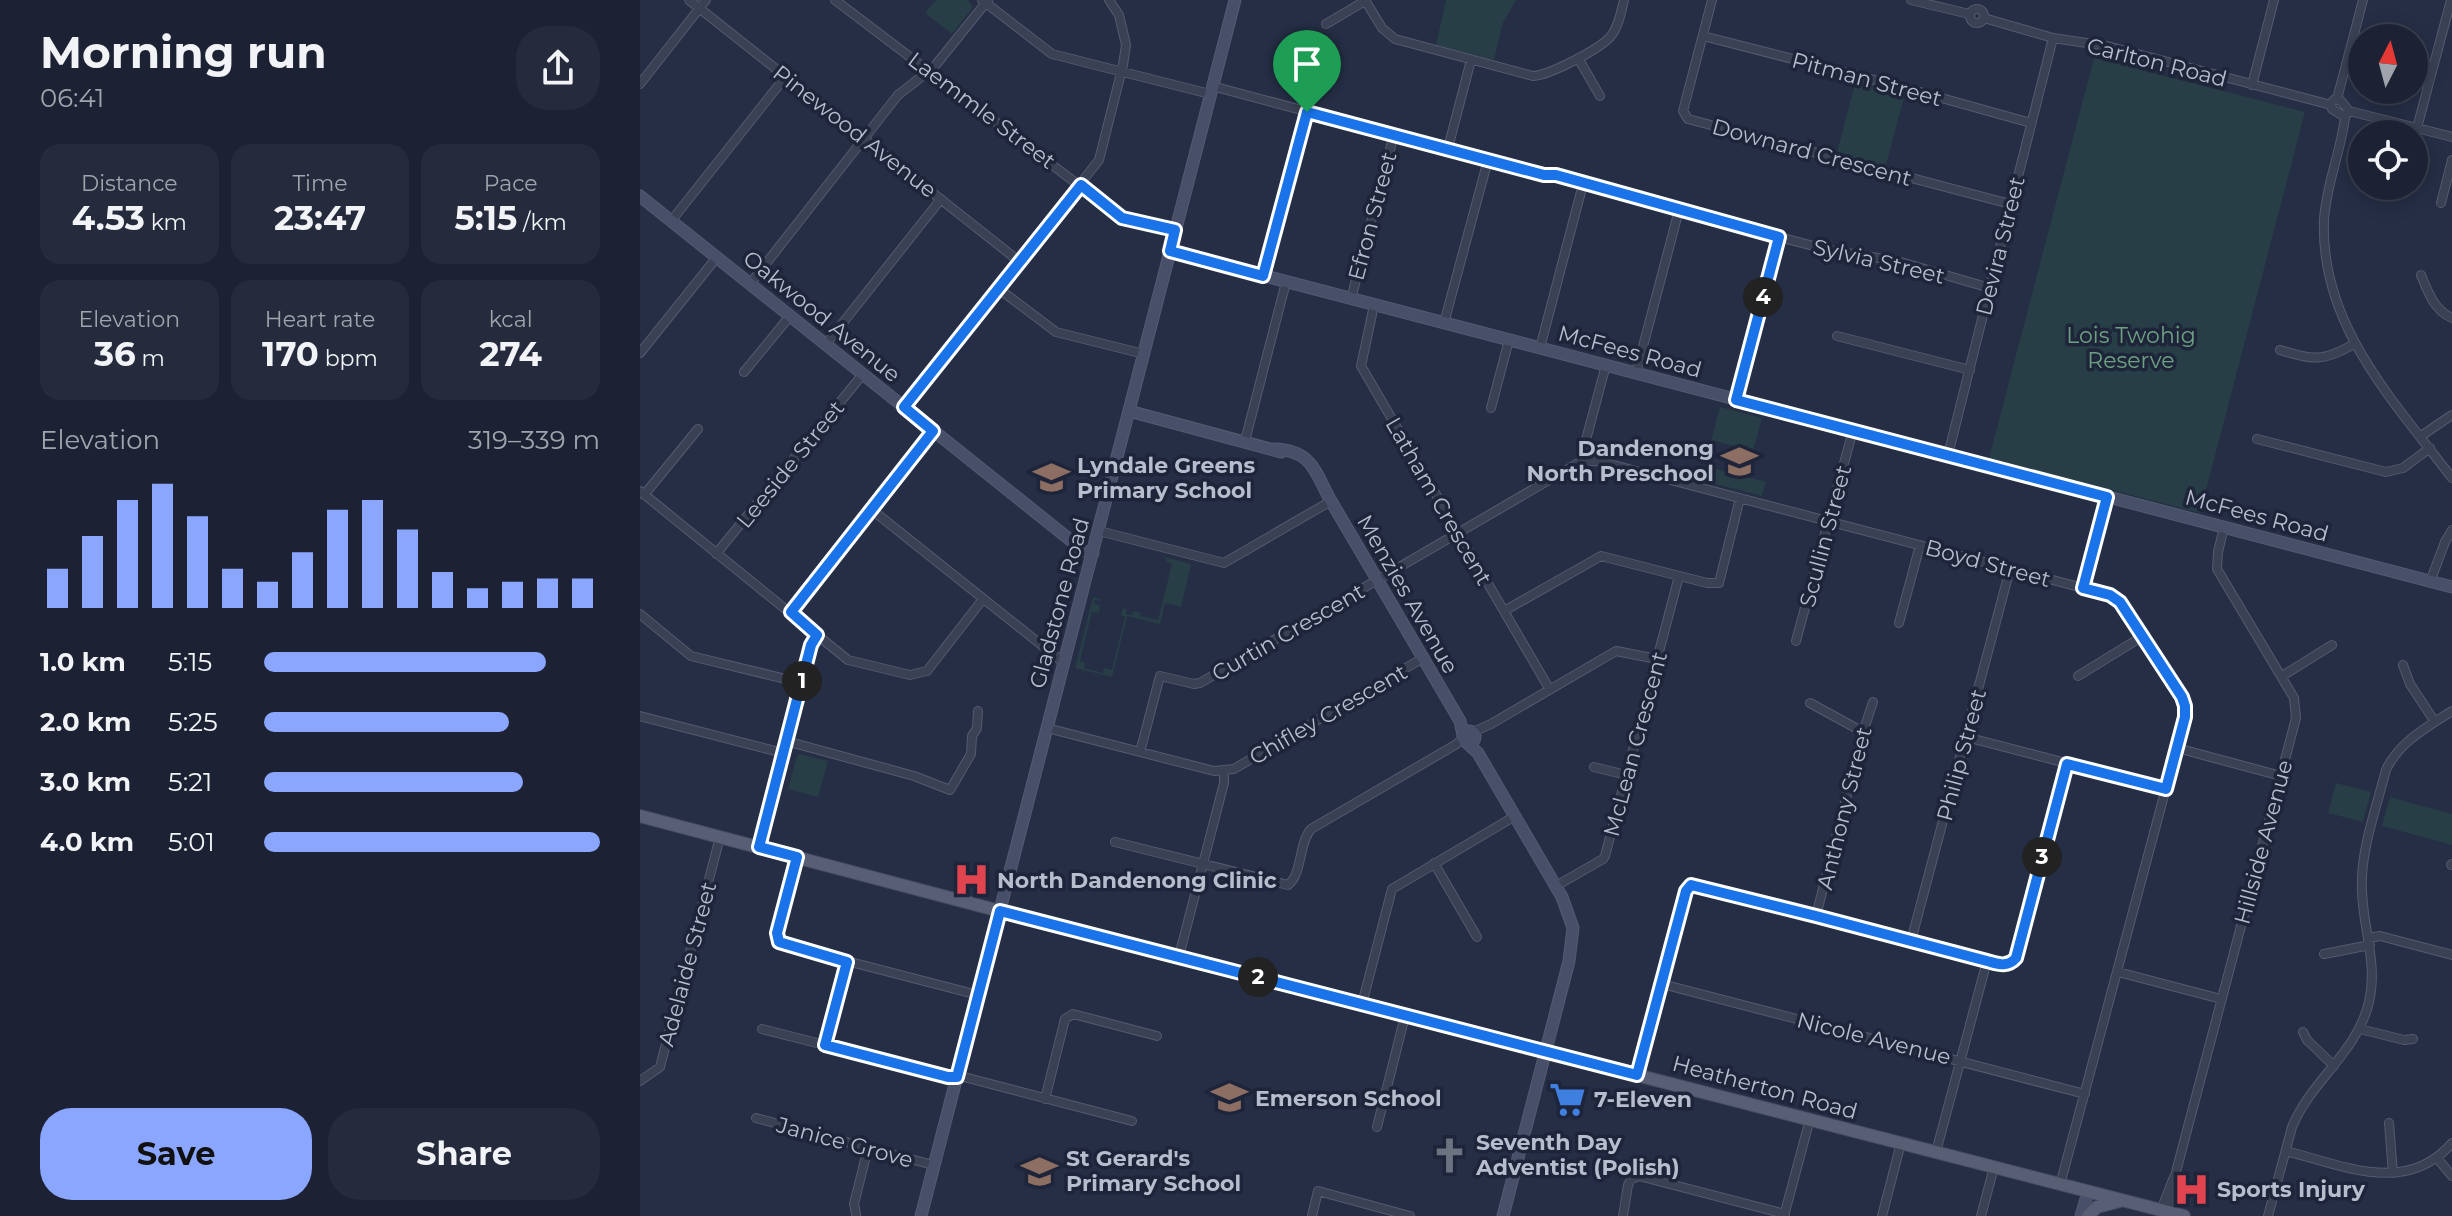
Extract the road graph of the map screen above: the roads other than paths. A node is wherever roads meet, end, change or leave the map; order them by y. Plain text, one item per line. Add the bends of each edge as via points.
1 (689, 0) edge
2 (706, 0) edge
3 (835, 0) edge
4 (1109, 0) edge
5 (1235, 0) edge
6 (1624, 0) edge
7 (1712, 0) edge
8 (1911, 0) edge
9 (2274, 0) edge
10 (2363, 0) edge
11 (2451, 0) edge
12 (985, 1) edge
13 (1365, 1) edge
14 (1980, 4) edge
15 (700, 8) junction
16 (1969, 14) junction
17 (1984, 18) junction
18 (1326, 24) dead end
19 (1703, 36) junction
20 (2053, 38) junction
21 (1578, 58) junction
22 (1471, 60) junction
23 (930, 71) junction
24 (1122, 71) junction
25 (786, 76) junction
26 (640, 84) edge
27 (2252, 85) junction
28 (1211, 90) junction
29 (1600, 96) dead end
30 (2334, 102) junction
31 (1307, 112) junction
32 (2347, 114) junction
33 (1684, 116) junction
34 (1675, 120) dead end
35 (2377, 120) edge
36 (2419, 120) edge
37 (2031, 123) junction
38 (2428, 131) edge
39 (1394, 134) junction
40 (2452, 137) edge
41 (865, 139) junction
42 (1448, 148) junction
43 (1488, 160) junction
44 (2452, 160) edge
45 (1583, 184) junction
46 (1081, 185) junction
47 (941, 199) junction
48 (643, 202) edge
49 (2441, 203) dead end
50 (2010, 204) junction
51 (1679, 210) junction
52 (672, 220) junction
53 (1175, 230) junction
54 (1779, 237) junction
55 (1170, 251) junction
56 (717, 257) junction
57 (1020, 262) junction
58 (2421, 275) dead end
59 (1263, 276) junction
60 (1286, 282) junction
61 (750, 284) junction
62 (1990, 288) junction
63 (999, 289) junction
64 (1351, 299) junction
65 (1374, 305) junction
66 (790, 316) junction
67 (2452, 318) edge
68 (1444, 323) junction
69 (1837, 336) dead end
70 (1509, 340) junction
71 (826, 344) junction
72 (2354, 344) junction
73 (1540, 348) junction
74 (2280, 350) dead end
75 (640, 353) edge
76 (1144, 354) junction
77 (1606, 365) junction
78 (1970, 370) junction
79 (744, 372) dead end
80 (1636, 373) junction
81 (863, 374) junction
82 (1736, 400) junction
83 (904, 407) junction
84 (1491, 408) dead end
85 (1129, 411) junction
86 (2452, 415) edge
87 (698, 429) dead end
88 (1853, 430) junction
89 (933, 431) junction
90 (1587, 436) junction
91 (2421, 436) junction
92 (2257, 439) dead end
93 (1245, 441) junction
94 (2430, 448) junction
95 (1948, 455) junction
96 (1590, 460) junction
97 (1580, 462) junction
98 (2452, 478) edge
99 (642, 493) edge
100 (2107, 497) junction
101 (1740, 498) junction
102 (1331, 501) junction
103 (871, 509) junction
104 (1828, 521) junction
105 (2224, 527) junction
106 (2452, 530) edge
107 (1099, 531) junction
108 (1458, 533) junction
109 (1920, 545) junction
110 (1093, 553) junction
111 (716, 554) junction
112 (2010, 569) junction
113 (1679, 576) junction
114 (1377, 580) junction
115 (2430, 582) junction
116 (2452, 587) edge
117 (2083, 588) junction
118 (983, 599) junction
119 (1504, 611) junction
120 (791, 612) junction
121 (640, 614) edge
122 (1899, 623) dead end
123 (817, 635) junction
124 (2143, 636) junction
125 (1796, 641) dead end
126 (2332, 645) dead end
127 (1423, 658) junction
128 (1657, 659) junction
129 (1064, 663) junction
130 (2403, 665) dead end
131 (2078, 676) dead end
132 (2282, 676) junction
133 (802, 683) junction
134 (1550, 690) junction
135 (1873, 702) dead end
136 (1810, 703) dead end
137 (978, 711) dead end
138 (2452, 711) edge
139 (640, 716) edge
140 (2435, 722) junction
141 (1047, 728) junction
142 (1863, 732) junction
143 (1966, 737) junction
144 (1469, 740) junction
145 (786, 741) junction
146 (2177, 748) junction
147 (1140, 752) junction
148 (783, 753) junction
149 (2067, 764) junction
150 (1594, 767) dead end
151 (1224, 772) junction
152 (1626, 775) junction
153 (2281, 776) junction
154 (2166, 789) junction
155 (640, 816) edge
156 (1515, 816) junction
157 (720, 837) junction
158 (1115, 842) dead end
159 (759, 847) junction
160 (797, 857) junction
161 (1434, 863) junction
162 (1203, 864) junction
163 (1559, 892) junction
164 (1000, 911) junction
165 (1816, 916) junction
166 (1477, 937) dead end
167 (1911, 941) junction
168 (2369, 942) junction
169 (2324, 954) dead end
170 (2452, 955) edge
171 (1179, 956) junction
172 (1987, 961) junction
173 (847, 962) junction
174 (2118, 972) junction
175 (1662, 984) junction
176 (978, 995) junction
177 (2221, 999) junction
178 (1362, 1004) junction
179 (1405, 1016) junction
180 (762, 1029) dead end
181 (2360, 1029) junction
182 (2303, 1032) dead end
183 (1157, 1036) dead end
184 (2413, 1039) dead end
185 (825, 1045) junction
186 (1545, 1051) junction
187 (1960, 1061) junction
188 (2334, 1066) junction
189 (1637, 1075) junction
190 (957, 1077) junction
191 (640, 1081) edge
192 (2085, 1094) junction
193 (1045, 1099) junction
194 (756, 1118) dead end
195 (1810, 1119) junction
196 (1132, 1121) dead end
197 (2389, 1123) dead end
198 (1377, 1127) dead end
199 (1901, 1143) junction
200 (2452, 1143) edge
201 (868, 1148) junction
202 (2286, 1151) junction
203 (1936, 1152) junction
204 (2437, 1158) junction
205 (933, 1165) junction
206 (1994, 1167) junction
207 (2393, 1173) junction
208 (2452, 1176) edge
209 (2060, 1185) junction
210 (2088, 1192) junction
211 (2123, 1201) junction
212 (2165, 1211) junction
213 (856, 1214) edge
214 (1784, 1215) edge
215 (921, 1216) edge
216 (1312, 1216) edge
217 (1409, 1216) edge
218 (1503, 1216) edge
219 (1623, 1216) edge
220 (1882, 1216) edge
221 (1981, 1216) edge
222 (2081, 1216) edge
223 (2088, 1216) edge
224 (2184, 1216) edge
225 (2268, 1216) edge

1 - 15 street, Pinewood Avenue
2 - 15 street
3 - 23 street, Laemmle Street
4 - 24 street via 1125,36
5 - 28 street, Gladstone Road
6 - 21 street via 1610,37
7 - 19 street, Downard Crescent
8 - 16 street
9 - 27 street
10 - 30 street
11 - 36 street
12 - 23 street
12 - 24 street, Sylvia Street via 1052,54
13 - 18 street
13 - 22 street via 1395,39
14 - 16 street
14 - 17 street
15 - 25 street, Pinewood Avenue
15 - 26 street
16 - 17 street, Carlton Road via 1975,23
17 - 20 street, Carlton Road
19 - 33 street, Downard Crescent
19 - 37 street, Pitman Street
20 - 27 street, Carlton Road via 2107,46
20 - 37 street, Devira Street
21 - 22 street via 1533,76
21 - 29 street
22 - 42 street
23 - 41 street via 898,95
23 - 46 street, Laemmle Street
24 - 28 street, Sylvia Street
24 - 46 street via 1099,160
25 - 41 street, Pinewood Avenue
25 - 52 street
27 - 30 street, Carlton Road
28 - 31 street, Sylvia Street
28 - 53 street, Gladstone Road
30 - 32 street via 2334,111
31 - 39 street, Sylvia Street
31 - 59 street
32 - 35 street
32 - 72 street via 2327,195 2324,249 2334,296
33 - 34 street
33 - 50 street, Downard Crescent
37 - 50 street, Devira Street
38 - 40 street
39 - 42 street, Sylvia Street
39 - 64 street, Efron Street
41 - 47 street, Pinewood Avenue
41 - 61 street
42 - 43 street, Sylvia Street
43 - 45 street, Sylvia Street
43 - 68 street
44 - 49 street
45 - 51 street, Sylvia Street
45 - 73 street
46 - 53 street, Laemmle Street via 1122,218
46 - 57 street
47 - 57 street, Pinewood Avenue
47 - 71 street
48 - 52 street, Oakwood Avenue
50 - 62 street, Devira Street
51 - 54 street, Sylvia Street
51 - 80 street
52 - 56 street, Oakwood Avenue
53 - 55 street, Gladstone Road
54 - 62 street, Sylvia Street via 1897,261
54 - 82 street
55 - 59 street, McFees Road
55 - 76 street, Gladstone Road
56 - 61 street, Oakwood Avenue
56 - 75 street
57 - 63 street
58 - 67 street via 2434,305
59 - 60 street, McFees Road
60 - 64 street, McFees Road
60 - 93 street
61 - 66 street, Oakwood Avenue
62 - 78 street, Devira Street
63 - 76 street via 1056,332
63 - 83 street
64 - 65 street, McFees Road
65 - 68 street, McFees Road
65 - 108 street, Latham Crescent via 1361,366
66 - 71 street, Oakwood Avenue
66 - 79 street
68 - 70 street, McFees Road
69 - 78 street
70 - 73 street, McFees Road
70 - 84 street
71 - 81 street, Oakwood Avenue
72 - 74 street via 2321,359
72 - 91 street
73 - 77 street, McFees Road
76 - 85 street, Gladstone Road
77 - 80 street, McFees Road
77 - 90 street
78 - 95 street, Devira Street
80 - 82 street, McFees Road
81 - 83 street, Oakwood Avenue
81 - 111 street, Leeside Street
82 - 88 street, McFees Road
83 - 89 street, Oakwood Avenue
85 - 93 street, Menzies Avenue
85 - 107 street, Gladstone Road
86 - 91 street
87 - 99 street
88 - 95 street, McFees Road
88 - 104 street, Scullin Street
89 - 103 street
89 - 110 street, Oakwood Avenue
90 - 96 street
90 - 97 street
91 - 94 street
92 - 94 street via 2386,472 2403,468
93 - 102 street, Menzies Avenue via 1305,458
94 - 98 street
95 - 100 street, McFees Road
96 - 97 street, Boyd Street
96 - 101 street, Boyd Street
97 - 108 street, Curtin Crescent
99 - 111 street
100 - 105 street, McFees Road
100 - 117 street
101 - 104 street, Boyd Street
101 - 113 street via 1719,583
102 - 107 street via 1224,563
102 - 114 street, Menzies Avenue
103 - 118 street
103 - 120 street
104 - 109 street, Boyd Street
104 - 125 street, Scullin Street
105 - 115 street, McFees Road
105 - 132 street, Hillside Avenue via 2217,569
106 - 115 street
107 - 110 street, Gladstone Road
108 - 114 street, Curtin Crescent
108 - 119 street, Latham Crescent
109 - 112 street, Boyd Street
109 - 122 street
110 - 129 street, Gladstone Road
111 - 120 street
112 - 117 street, Boyd Street
112 - 143 street, Philip Street
113 - 119 street via 1601,556
113 - 128 street, McLean Crescent
114 - 127 street, Menzies Avenue
114 - 147 street, Curtin Crescent via 1200,683 1160,676
115 - 116 street, McFees Road
117 - 124 street, Boyd Street via 2120,602
118 - 123 street via 927,671 910,675 848,660
118 - 129 street
119 - 134 street, Latham Crescent
120 - 123 street
121 - 133 street via 691,656
123 - 133 street
124 - 131 street
124 - 146 street, Boyd Street via 2185,706
126 - 132 street
127 - 144 street, Menzies Avenue
127 - 151 street, Chifley Crescent
128 - 134 street via 1616,651
128 - 152 street, McLean Crescent
129 - 141 street, Gladstone Road
130 - 140 street
132 - 153 street, Hillside Avenue via 2294,698 2296,718
133 - 145 street
134 - 144 street
135 - 142 street, Anthony Street
136 - 142 street
137 - 145 street via 971,754 950,790
138 - 140 street
139 - 148 street
140 - 168 street via 2403,744 2386,770 2363,861
141 - 147 street, Chifley Crescent
141 - 164 street, Gladstone Road
142 - 165 street, Anthony Street
143 - 149 street
143 - 167 street, Philip Street
144 - 156 street, Menzies Avenue
144 - 162 street via 1311,829 1291,884
145 - 148 street
146 - 153 street
146 - 154 street, Boyd Street
147 - 151 street, Chifley Crescent
148 - 159 street
149 - 154 street
149 - 172 street via 2016,958 2007,965
150 - 152 street
151 - 162 street
152 - 163 street, McLean Crescent via 1603,859
153 - 177 street, Hillside Avenue
154 - 174 street, Boyd Street
155 - 157 main road, Heatherton Road
156 - 161 street
156 - 163 street, Menzies Avenue
157 - 159 main road, Heatherton Road
157 - 191 street, Adelaide Street via 660,1067
158 - 162 street
159 - 160 main road, Heatherton Road
160 - 164 main road, Heatherton Road
160 - 173 street via 777,939
161 - 166 street
161 - 178 street via 1392,889
162 - 171 street
163 - 186 street, Menzies Avenue via 1573,928
164 - 171 main road, Heatherton Road
164 - 176 street, Gladstone Road
165 - 167 street
165 - 175 street via 1691,885
167 - 172 street
168 - 169 street
168 - 170 street via 2380,936
168 - 181 street via 2373,980
171 - 178 main road, Heatherton Road
172 - 187 street
173 - 176 street
173 - 185 street
174 - 177 street
174 - 192 street, Boyd Street
175 - 187 street, Nicole Avenue
175 - 189 street
176 - 190 street, Gladstone Road
177 - 212 street, Hillside Avenue
178 - 179 main road, Heatherton Road
179 - 186 main road, Heatherton Road
179 - 198 street
180 - 185 street
181 - 184 street
181 - 188 street
182 - 188 street
183 - 193 street via 1073,1014 1065,1019
185 - 190 street
186 - 189 main road, Heatherton Road
186 - 218 street, Menzies Avenue
187 - 192 street, Nicole Avenue
187 - 203 street
188 - 202 street via 2306,1098
189 - 195 main road, Heatherton Road
190 - 193 street
190 - 205 street, Gladstone Road
192 - 209 street, Boyd Street
193 - 196 street
194 - 201 street, Janice Grove
195 - 199 main road, Heatherton Road
195 - 214 street
197 - 207 street
199 - 203 main road, Heatherton Road
199 - 220 street
200 - 204 street
201 - 205 street, Janice Grove
201 - 213 street
202 - 207 street via 2368,1172
202 - 225 street
203 - 206 main road, Heatherton Road
204 - 207 street
204 - 208 street
205 - 215 street, Gladstone Road
206 - 209 main road, Heatherton Road
206 - 221 street
209 - 210 main road, Heatherton Road
210 - 211 main road, Heatherton Road
210 - 222 street
211 - 212 main road, Heatherton Road
211 - 223 main road via 2097,1207
212 - 224 main road, Heatherton Road
214 - 219 street via 1639,1176 1628,1185
216 - 217 street via 1318,1191

